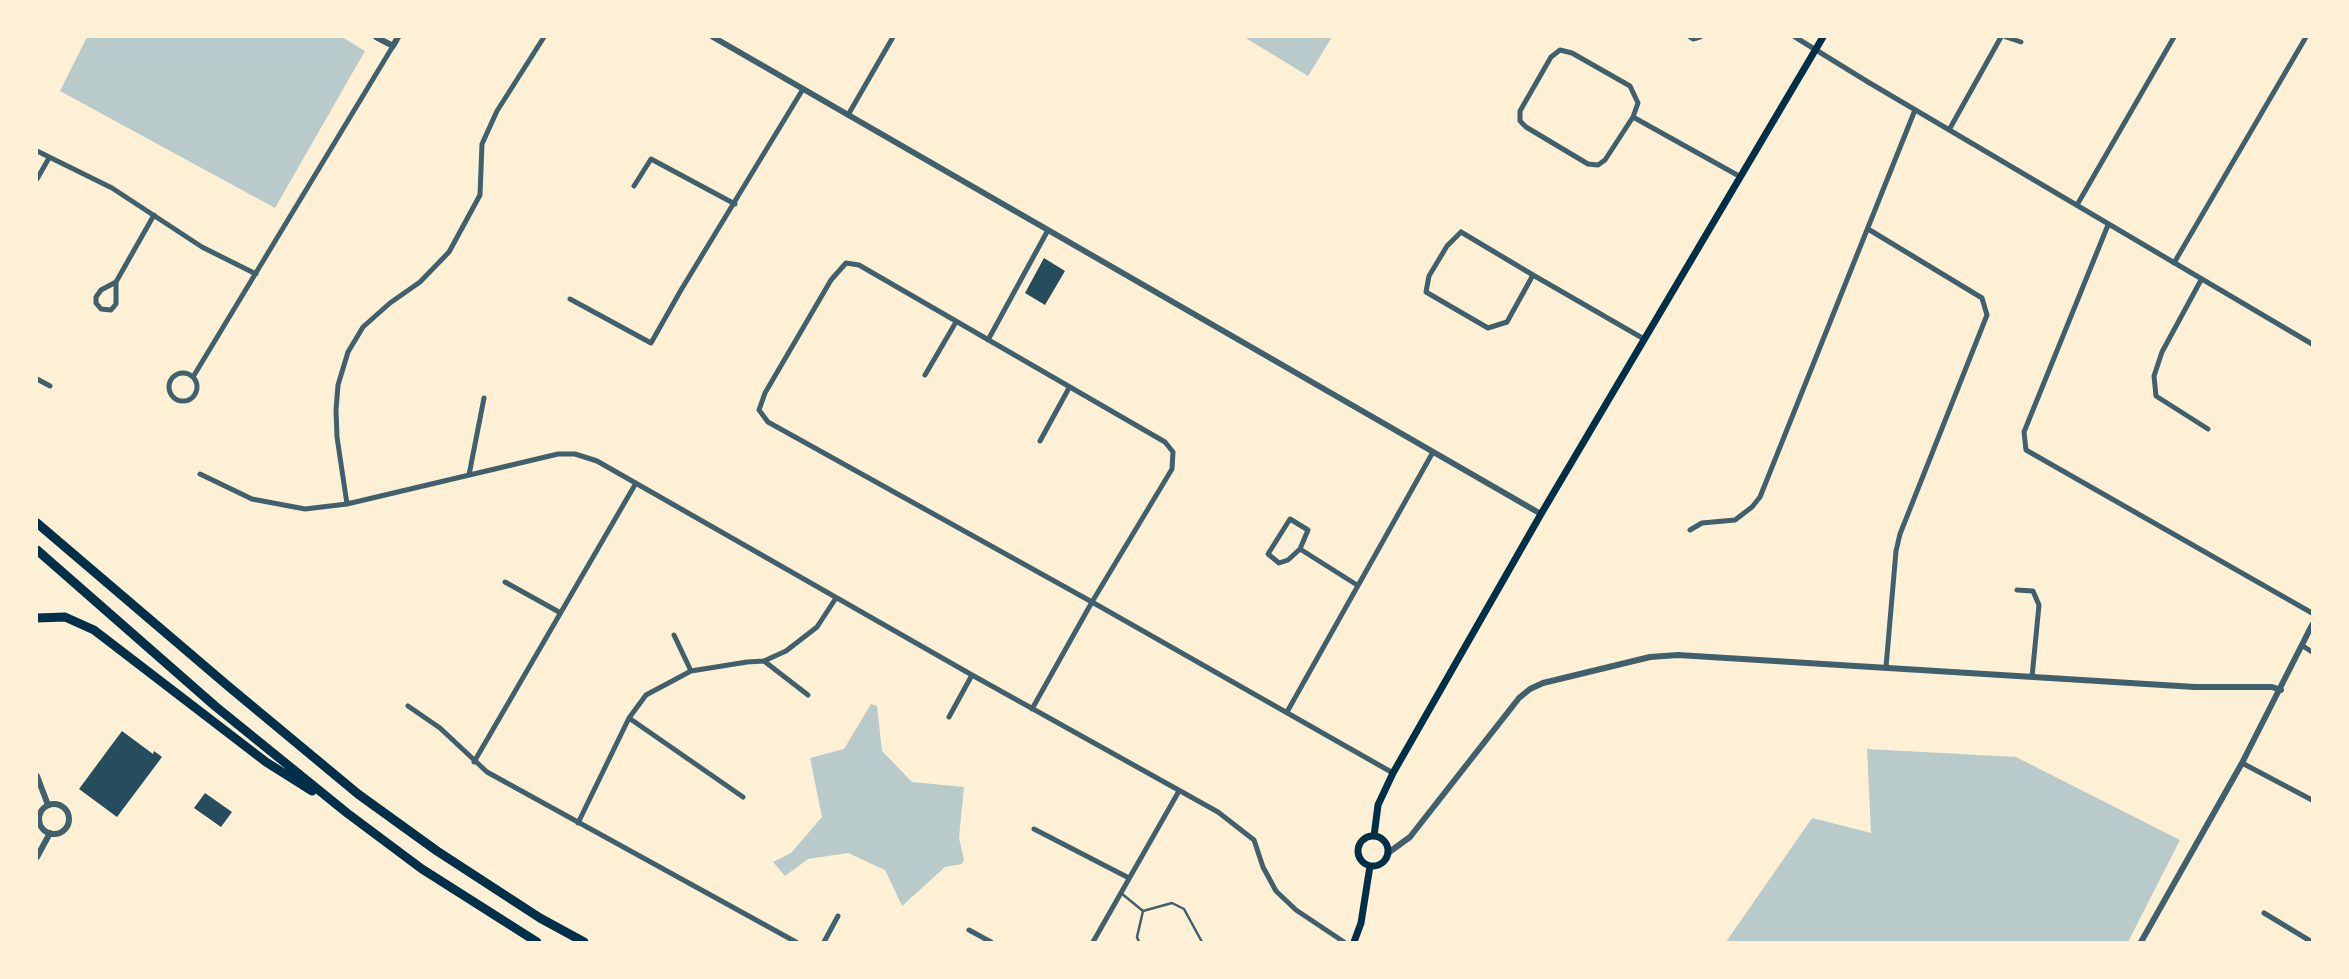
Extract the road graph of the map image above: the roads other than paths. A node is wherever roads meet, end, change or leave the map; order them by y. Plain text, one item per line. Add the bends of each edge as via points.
1 (376, 37) edge
2 (398, 37) edge
3 (544, 37) edge
4 (713, 37) edge
5 (893, 37) edge
6 (1690, 37) edge
7 (1700, 37) edge
8 (1795, 37) edge
9 (1823, 37) edge
10 (2001, 37) edge
11 (2006, 37) edge
12 (2174, 37) edge
13 (2306, 37) edge
14 (722, 39) edge
15 (2021, 42) dead end
16 (393, 46) junction
17 (1815, 51) junction
18 (803, 89) junction
19 (1915, 110) junction
20 (848, 115) junction
21 (1633, 117) junction
22 (1950, 130) junction
23 (37, 151) edge
24 (49, 158) junction
25 (1739, 176) junction
26 (37, 179) edge
27 (634, 186) dead end
28 (735, 204) junction
29 (2077, 205) junction
30 (155, 215) junction
31 (2108, 225) junction
32 (1868, 229) junction
33 (1048, 230) junction
34 (2174, 263) junction
35 (256, 274) junction
36 (1533, 275) junction
37 (2201, 279) junction
38 (116, 282) junction
39 (570, 299) dead end
40 (956, 321) junction
41 (1644, 339) junction
42 (988, 340) junction
43 (2312, 344) edge
44 (925, 375) dead end
45 (193, 377) junction
46 (37, 379) edge
47 (50, 386) dead end
48 (1069, 388) junction
49 (484, 398) dead end
50 (2208, 429) dead end
51 (1040, 441) dead end
52 (1433, 452) junction
53 (200, 474) dead end
54 (469, 475) junction
55 (636, 483) junction
56 (347, 504) junction
57 (1541, 514) junction
58 (37, 523) edge
59 (1690, 530) dead end
60 (1300, 549) junction
61 (37, 550) edge
62 (505, 582) dead end
63 (1357, 584) junction
64 (2017, 590) dead end
65 (836, 598) junction
66 (1092, 602) junction
67 (559, 612) junction
68 (2312, 613) edge
69 (37, 618) edge
70 (2312, 625) edge
71 (674, 635) dead end
72 (2303, 646) junction
73 (2312, 652) edge
74 (764, 661) junction
75 (1886, 667) junction
76 (691, 671) junction
77 (972, 675) junction
78 (2032, 677) junction
79 (2281, 690) junction
80 (808, 695) dead end
81 (408, 706) dead end
82 (1032, 709) junction
83 (1287, 712) junction
84 (949, 717) dead end
85 (629, 718) junction
86 (474, 762) junction
87 (2242, 763) junction
88 (1393, 773) junction
89 (37, 776) edge
90 (1179, 791) junction
91 (743, 797) dead end
92 (2312, 800) edge
93 (48, 805) junction
94 (346, 813) junction
95 (578, 823) junction
96 (1034, 829) dead end
97 (50, 833) junction
98 (1374, 836) junction
99 (1388, 853) junction
100 (37, 857) edge
101 (1370, 866) junction
102 (1129, 878) junction
103 (1121, 893) junction
104 (1143, 911) junction
105 (2264, 913) dead end
106 (838, 916) dead end
107 (969, 930) dead end
108 (537, 942) edge
109 (584, 942) edge
110 (796, 942) edge
111 (824, 942) edge
112 (991, 942) edge
113 (1093, 942) edge
114 (1139, 942) edge
115 (1202, 942) edge
116 (1344, 942) edge
117 (1354, 942) edge
118 (2141, 942) edge
119 (2312, 942) edge

1 - 16 street
2 - 16 street
3 - 56 street via 497,111 482,144 480,195 449,252 420,282 363,327 348,352 336,410
4 - 14 street
5 - 20 street
6 - 7 street
8 - 17 street
9 - 17 main road
10 - 22 street
11 - 15 street
12 - 29 street
13 - 34 street
14 - 18 street
16 - 35 street
17 - 19 street
17 - 25 main road
18 - 20 street
18 - 28 street
19 - 22 street
19 - 32 street
20 - 33 street
21 - 21 street via 1605,160 1588,164 1526,127 1520,121 1520,111 1551,57 1560,50 1630,86 1637,103
21 - 25 street
22 - 29 street
23 - 24 street
24 - 26 street
24 - 30 street
25 - 41 main road
27 - 28 street via 651,159
28 - 39 street via 652,343
29 - 31 street
30 - 35 street via 202,247
30 - 38 street
31 - 34 street
31 - 68 street via 2024,432 2026,450
32 - 59 street via 1760,497 1735,520 1702,523
32 - 75 street via 1982,298 1987,315 1900,534
33 - 42 street
33 - 52 street
34 - 37 street
35 - 45 street
36 - 36 street via 1507,321 1488,328 1426,292 1429,276 1461,232
36 - 41 street
37 - 43 street
37 - 50 street via 2154,376 2156,396
38 - 38 street via 116,304 111,310 101,309 96,297
40 - 42 street
40 - 44 street
40 - 66 street via 859,265 846,263 831,280 765,393 760,410 768,422
41 - 57 main road
42 - 48 street
45 - 45 street via 197,388 193,397 179,401 172,396 169,383 174,375 183,372
46 - 47 street
48 - 51 street
48 - 66 street via 1164,442 1173,452 1172,468
49 - 54 street
52 - 57 street
52 - 63 street
53 - 56 street via 252,499 305,509
54 - 55 street via 575,454
54 - 56 street
55 - 65 street
55 - 67 street
57 - 88 main road
58 - 109 highway via 358,794 437,851
60 - 60 street via 1279,563 1268,554 1290,519 1308,530
60 - 63 street
61 - 94 highway
62 - 67 street
63 - 83 street
64 - 78 street via 2034,591 2039,605
65 - 74 street via 817,627
65 - 77 street
66 - 82 street
66 - 83 street
67 - 86 street
69 - 94 highway via 65,617 94,630 266,762
70 - 72 street
71 - 76 street
72 - 73 street
72 - 79 street
74 - 76 street
74 - 80 street
75 - 78 street
75 - 99 street via 1678,655 1650,657 1542,683 1519,698 1423,822
76 - 85 street via 646,695
77 - 82 street
77 - 84 street
78 - 79 street
79 - 87 street
81 - 86 street via 440,728
82 - 90 street
83 - 88 street
85 - 91 street
85 - 95 street
86 - 95 street
87 - 92 street
87 - 118 street
88 - 98 main road via 1378,805
89 - 93 street
90 - 102 street
90 - 116 street via 1218,812 1254,840 1276,891
93 - 97 street via 40,812 39,822
93 - 97 street via 61,806 69,818 64,829
94 - 108 highway via 422,870
95 - 110 street
96 - 102 street
97 - 100 street
98 - 99 main road via 1386,843
98 - 101 main road via 1358,846 1361,860
99 - 101 main road via 1383,862
101 - 117 main road
102 - 103 street
103 - 104 lane
103 - 113 street
104 - 114 lane
104 - 115 lane via 1172,903 1184,909
105 - 119 street
106 - 111 street
107 - 112 street

